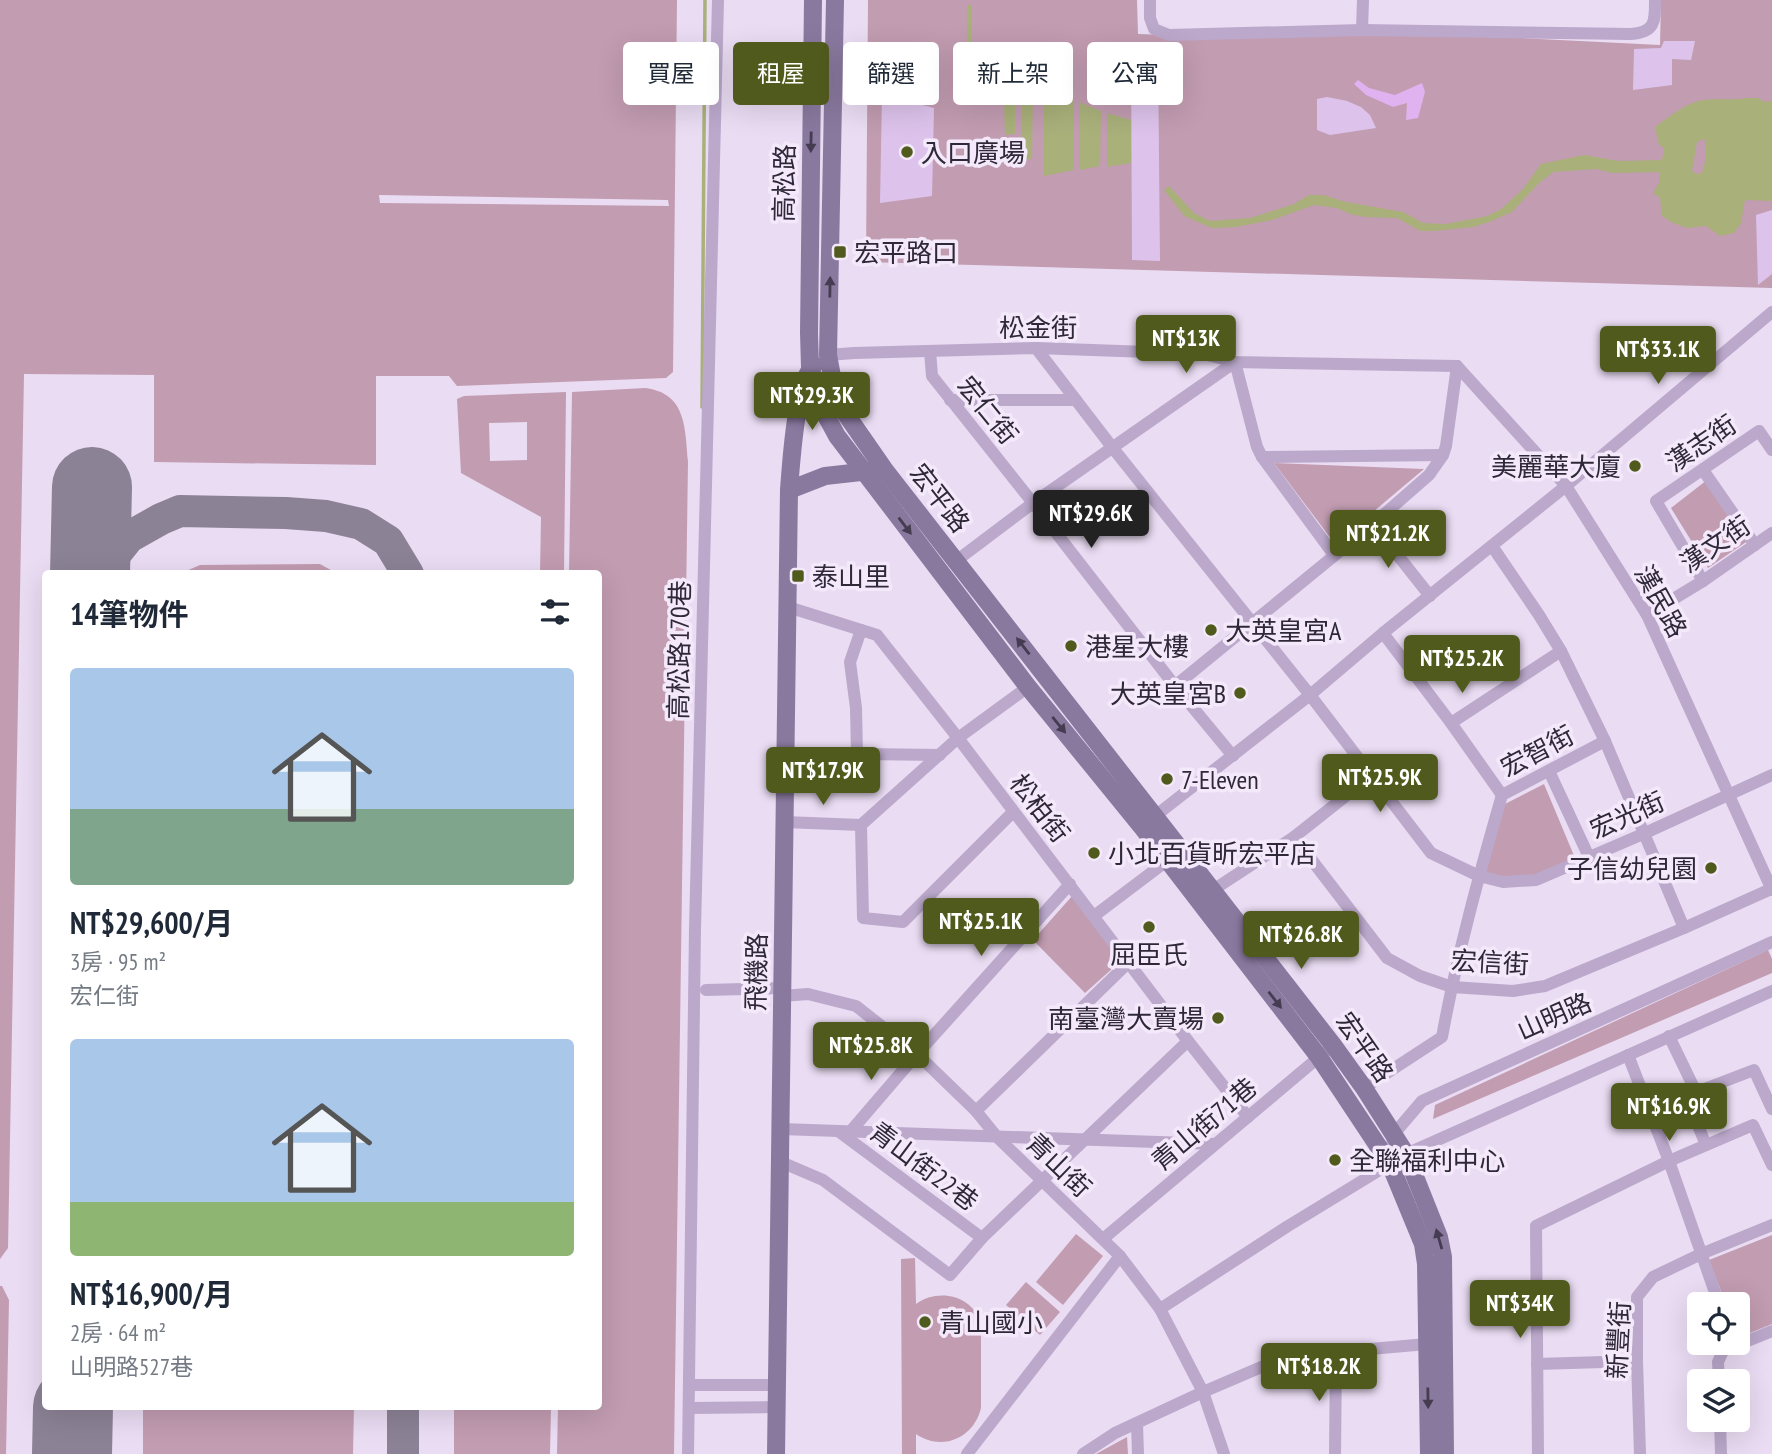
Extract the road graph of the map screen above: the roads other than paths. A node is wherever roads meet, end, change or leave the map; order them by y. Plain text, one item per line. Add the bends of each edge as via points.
1 (718, 0) edge
2 (813, 0) edge
3 (835, 0) edge
4 (1150, 0) edge
5 (1363, 0) edge
6 (1655, 0) edge
7 (1362, 30) junction
8 (1769, 315) edge
9 (1772, 330) edge
10 (1036, 348) junction
11 (930, 351) junction
12 (828, 355) junction
13 (1235, 362) junction
14 (1457, 366) junction
15 (810, 368) junction
16 (1076, 400) junction
17 (950, 401) junction
18 (1112, 447) junction
19 (1772, 450) edge
20 (1443, 455) junction
21 (1262, 457) junction
22 (884, 469) junction
23 (1703, 470) junction
24 (863, 471) junction
25 (1566, 486) junction
26 (789, 490) junction
27 (1033, 503) junction
28 (1373, 524) junction
29 (1772, 533) edge
30 (1755, 545) junction
31 (1492, 546) junction
32 (1334, 555) junction
33 (956, 561) junction
34 (1703, 581) junction
35 (1430, 596) junction
36 (788, 607) junction
37 (1647, 615) junction
38 (1252, 622) junction
39 (861, 630) junction
40 (1383, 633) junction
41 (1561, 651) junction
42 (1175, 686) junction
43 (1028, 687) junction
44 (1310, 695) junction
45 (1451, 723) junction
46 (958, 738) junction
47 (1605, 741) junction
48 (785, 753) junction
49 (857, 754) junction
50 (940, 755) junction
51 (1233, 757) junction
52 (1549, 771) junction
53 (1772, 775) edge
54 (1371, 776) junction
55 (1729, 794) junction
56 (1502, 795) junction
57 (1013, 812) junction
58 (1149, 821) junction
59 (784, 822) junction
60 (861, 825) junction
61 (1643, 834) junction
62 (1294, 837) junction
63 (1589, 856) junction
64 (1168, 860) junction
65 (1479, 876) junction
66 (1070, 884) junction
67 (1213, 890) junction
68 (1772, 890) edge
69 (1094, 916) junction
70 (1684, 928) junction
71 (1772, 942) edge
72 (1129, 962) junction
73 (1452, 987) junction
74 (706, 990) dead end
75 (1772, 991) edge
76 (782, 992) junction
77 (1670, 1036) junction
78 (1188, 1041) junction
79 (1333, 1045) junction
80 (917, 1054) junction
81 (1628, 1055) junction
82 (1319, 1057) junction
83 (1364, 1088) junction
84 (1696, 1092) junction
85 (1772, 1109) edge
86 (976, 1111) junction
87 (1248, 1117) junction
88 (1753, 1125) junction
89 (781, 1129) junction
90 (844, 1132) junction
91 (1394, 1135) junction
92 (997, 1137) junction
93 (1086, 1140) junction
94 (1215, 1144) junction
95 (1706, 1145) junction
96 (1398, 1159) junction
97 (1670, 1161) junction
98 (781, 1162) junction
99 (1772, 1165) edge
100 (1043, 1180) junction
101 (1772, 1225) edge
102 (982, 1238) junction
103 (1103, 1238) junction
104 (1701, 1254) junction
105 (1120, 1256) junction
106 (1715, 1292) edge
107 (1160, 1309) junction
108 (1772, 1331) edge
109 (1750, 1338) edge
110 (1427, 1344) junction
111 (1336, 1352) junction
112 (1637, 1361) junction
113 (1536, 1364) junction
114 (1444, 1365) junction
115 (689, 1385) junction
116 (777, 1385) junction
117 (1203, 1392) junction
118 (777, 1407) junction
119 (689, 1408) junction
120 (1137, 1424) junction
121 (1720, 1432) edge
122 (688, 1454) edge
123 (776, 1454) edge
124 (967, 1454) edge
125 (1083, 1454) edge
126 (1138, 1454) edge
127 (1223, 1454) edge
128 (1335, 1454) edge
129 (1429, 1454) edge
130 (1445, 1454) edge
131 (1538, 1454) edge
132 (1640, 1454) edge
133 (1721, 1454) edge

1 - 115 street, 高松路170巷
2 -> 15 street, 高松路
12 -> 3 street, 高松路
4 - 7 street via 1154,29 1169,35
5 - 7 street
6 - 7 street via 1653,24 1631,34
8 - 9 street
8 - 25 street
10 - 11 street, 松金街
10 - 13 street, 松金街 via 1204,354
10 - 16 street, 宏光街
11 - 12 street, 松金街
11 - 17 street, 宏仁街 via 932,376
12 - 15 street
12 - 22 street, 宏平路 via 842,407
13 - 14 street, 松金街
13 - 18 street
13 - 21 street
14 - 20 street
14 - 25 street, 漢民路
15 - 24 street, 宏平路 via 824,412
15 - 26 street, 飛機路 via 798,411
16 - 17 street
16 - 18 street, 宏光街
17 - 27 street, 宏仁街
18 - 27 street
18 - 38 street, 宏光街
19 - 23 street, 漢志街 via 1759,431
20 - 21 street
20 - 28 street via 1429,475
21 - 32 street
22 - 24 street
22 - 33 street, 宏平路
23 - 30 street
23 - 34 street, 漢志街 via 1656,501
24 - 26 street via 825,476
24 -> 43 street, 宏平路
25 - 31 street
25 - 37 street, 漢民路
26 - 36 street, 飛機路
27 - 33 street
27 - 42 street, 宏仁街
28 - 32 street
28 - 35 street
29 - 30 street, 漢文街
30 - 34 street, 漢文街
31 - 35 street
31 - 41 street
32 - 38 street
58 -> 33 street, 宏平路
34 - 37 street, 漢文街
35 - 40 street
36 - 39 street, 松柏街
36 - 48 street, 飛機路
37 - 55 street, 漢民路
38 - 42 street
38 - 44 street, 宏光街
39 - 46 street, 松柏街 via 877,635
39 - 49 street via 850,662
40 - 44 street
40 - 45 street
41 - 45 street
41 - 47 street
42 - 51 street, 宏仁街
43 - 46 street
43 -> 58 street, 宏平路
44 - 51 street
44 - 54 street, 宏光街
45 - 56 street
46 - 50 street
46 - 57 street, 松柏街
47 - 52 street, 宏智街
47 - 61 street, 宏智街
48 - 49 street
48 - 59 street, 飛機路
49 - 50 street
50 - 60 street
51 - 58 street
52 - 56 street, 宏智街
52 - 63 street
53 - 55 street, 宏光街
54 - 62 street
54 - 65 street, 宏光街 via 1431,853
55 - 61 street, 宏光街
55 - 68 street, 漢民路
56 - 65 street, 宏智街
57 - 60 street via 903,922 863,918
57 - 66 street, 松柏街
58 - 64 street, 宏平路
58 - 67 street, 宏平路
59 - 60 street
59 - 76 street, 飛機路
61 - 63 street, 宏光街
61 - 70 street, 宏智街
62 - 67 street
62 - 73 street, 宏信街 via 1387,958
63 - 65 street, 宏光街 via 1536,880 1503,882
64 - 69 street
64 -> 82 street, 宏平路
65 - 73 street, 宏智街
66 - 69 street, 松柏街
66 - 80 street, 青山街22巷
67 - 79 street, 宏平路
68 - 70 street, 宏信街
69 - 72 street, 松柏街
70 - 73 street, 宏信街 via 1545,986 1513,991
71 - 91 street, 山明路 via 1422,1101
72 - 78 street, 松柏街
72 - 86 street
73 - 83 street, 宏智街 via 1442,1037
74 - 76 street, 青山街
75 - 77 street
76 - 80 street, 青山街 via 856,1006
76 - 89 street, 飛機路
77 - 81 street
77 - 84 street
78 - 87 street, 松柏街
78 - 93 street, 青山街22巷
79 - 82 street, 青山街71巷
79 - 83 street, 宏平路
80 - 86 street, 青山街
80 - 90 street, 青山街22巷
81 - 96 street
81 - 97 street
82 - 87 street, 青山街71巷
82 - 96 street, 宏平路
83 - 91 street, 宏平路
84 - 85 street via 1754,1070
84 - 95 street via 1686,1097
85 - 88 street
86 - 92 street, 青山街
87 - 94 street, 青山街71巷
88 - 95 street
88 - 99 street
89 - 90 street
89 - 98 street, 飛機路
90 - 92 street
90 - 102 street, 青山街22巷
91 - 96 street, 宏平路
92 - 93 street
92 - 100 street, 青山街
93 - 94 street
93 - 100 street, 青山街22巷
94 - 103 street, 青山街71巷
95 - 97 street
96 - 107 street
96 - 110 street, 宏平路 via 1423,1244
114 -> 96 street, 宏平路 via 1439,1237
97 - 104 street
97 - 113 street via 1536,1226
98 - 102 street via 823,1180 950,1275
98 - 116 street, 飛機路
100 - 102 street, 青山街22巷
100 - 103 street, 青山街
101 - 104 street, 新豐街
103 - 105 street, 青山街
104 - 106 street
104 - 112 street, 新豐街 via 1653,1278 1637,1297
105 - 107 street, 青山街
105 - 124 street
107 - 117 street, 青山街
108 - 109 street
110 - 111 street
110 - 114 street
110 -> 129 street, 宏平路
111 - 117 street via 1273,1362
111 - 128 street
112 - 113 street
112 - 132 street, 新豐街
113 - 131 street
114 - 130 street, 宏平路
115 - 116 street
115 - 119 street, 高松路170巷
116 - 118 street, 飛機路
117 - 120 street
117 - 127 street, 青山街
118 - 119 street
118 - 123 street, 飛機路
119 - 122 street, 高松路170巷
120 - 125 street
120 - 126 street
121 - 133 street

